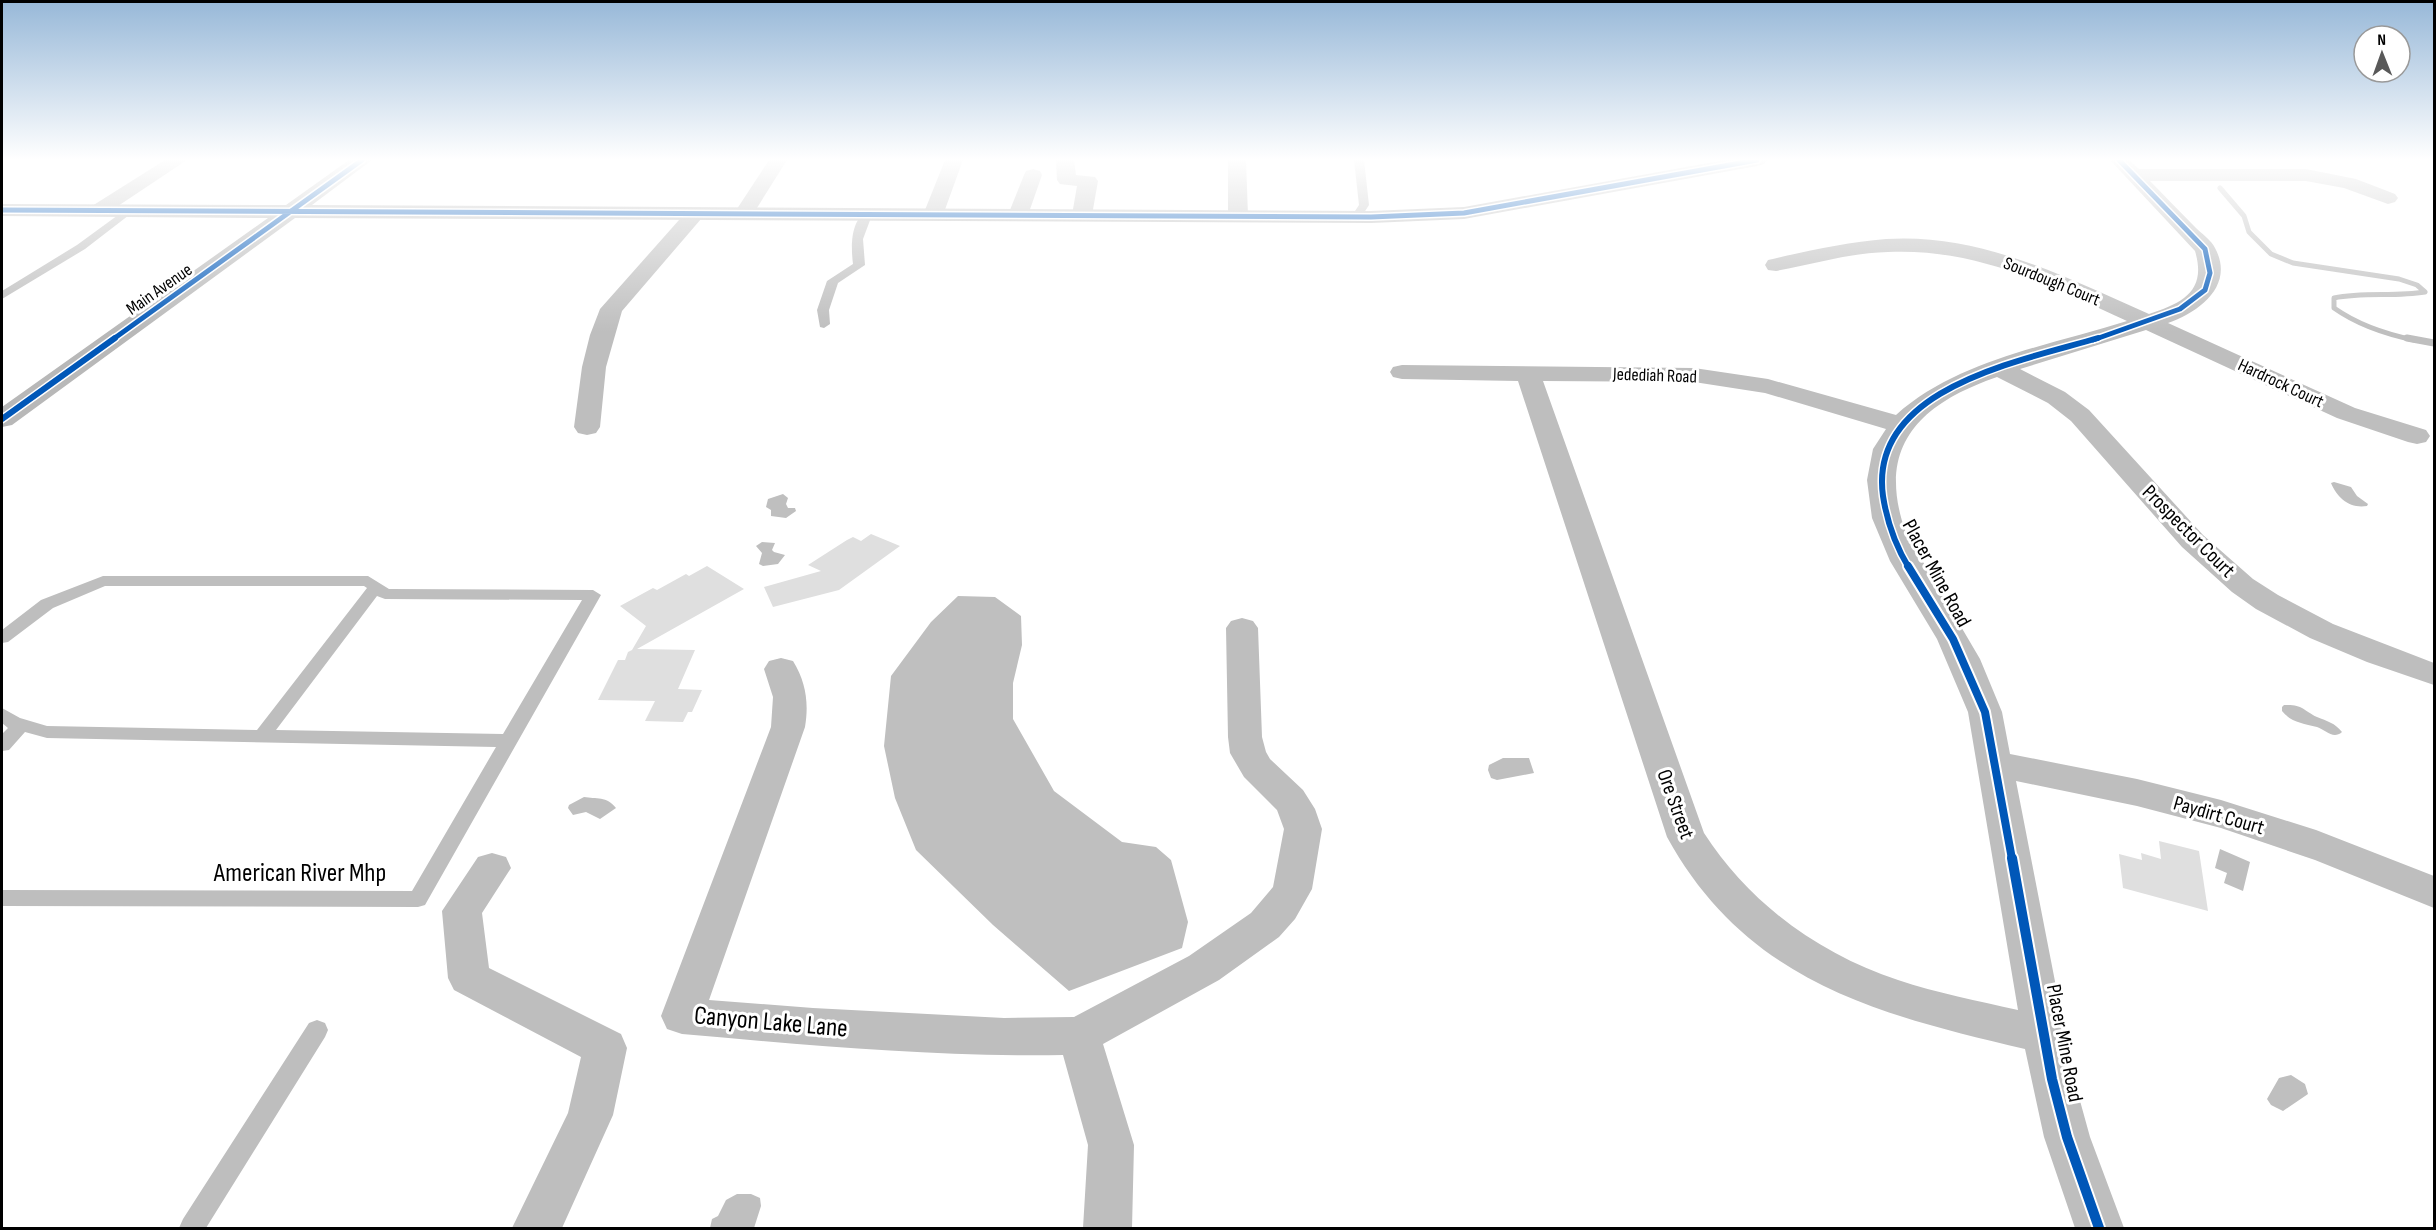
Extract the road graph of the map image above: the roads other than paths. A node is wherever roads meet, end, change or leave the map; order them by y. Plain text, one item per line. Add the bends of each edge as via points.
1 (119, 217) edge
2 (285, 217) edge
3 (692, 217) edge
4 (865, 217) edge
5 (2176, 217) edge
6 (1776, 265) dead end
7 (2, 296) edge
8 (2148, 322) junction
9 (824, 324) dead end
10 (1999, 368) junction
11 (1402, 372) dead end
12 (1528, 373) junction
13 (2, 419) edge
14 (1901, 425) junction
15 (587, 427) dead end
16 (2417, 436) dead end
17 (376, 587) junction
18 (1242, 628) dead end
19 (2, 638) edge
20 (781, 669) dead end
21 (2434, 674) edge
22 (2, 714) edge
23 (21, 725) junction
24 (262, 736) junction
25 (508, 741) junction
26 (2, 745) edge
27 (1995, 764) junction
28 (492, 868) dead end
29 (2434, 892) edge
30 (2, 898) edge
31 (317, 1030) dead end
32 (2043, 1035) junction
33 (1079, 1036) junction
34 (192, 1228) edge
35 (537, 1228) edge
36 (1108, 1228) edge
37 (2099, 1228) edge

1 - 7 lane via 81,247
2 - 13 street, Main Avenue
3 - 15 street via 611,309 604,323 590,390
4 - 9 lane via 857,230 859,265 833,281 823,310
5 - 8 street, Placer Mine Road via 2205,249 2211,265 2210,280 2185,308
6 - 8 street, Sourdough Court via 1869,247 1950,249 2022,267
8 - 10 street, Placer Mine Road
8 - 16 street, Hardrock Court via 2354,416
10 - 14 street, Placer Mine Road via 1935,395
10 - 21 street, Prospector Court via 2083,417 2190,538 2242,584 2319,629 2382,657
11 - 12 street, Jedediah Road
12 - 14 street, Jedediah Road via 1659,374 1731,380 1805,395
12 - 32 street, Ore Street via 1686,837 1710,874 1764,928 1838,974 1895,998
14 - 27 street, Placer Mine Road via 1887,450 1882,471 1887,519 1904,560 1969,669 1985,712
17 - 19 lane, American River Mhp via 368,581 103,581 47,604
17 - 24 lane
17 - 25 lane, American River Mhp via 385,594 593,595
18 - 33 street, Canyon Lake Lane via 1248,753 1257,768 1296,808 1303,829 1292,889 1266,925 1204,968
20 - 33 street, Canyon Lake Lane via 791,697 788,727 682,1016 1005,1037
22 - 23 lane
23 - 24 lane via 47,732
23 - 26 lane
24 - 25 lane
25 - 30 lane, American River Mhp via 418,898
27 - 29 street, Paydirt Court via 2221,813 2306,841
27 - 32 street, Placer Mine Road
28 - 35 street via 462,910 469,978 605,1048 590,1115
31 - 34 lane
32 - 37 street, Placer Mine Road via 2067,1137
33 - 36 street via 1111,1145

